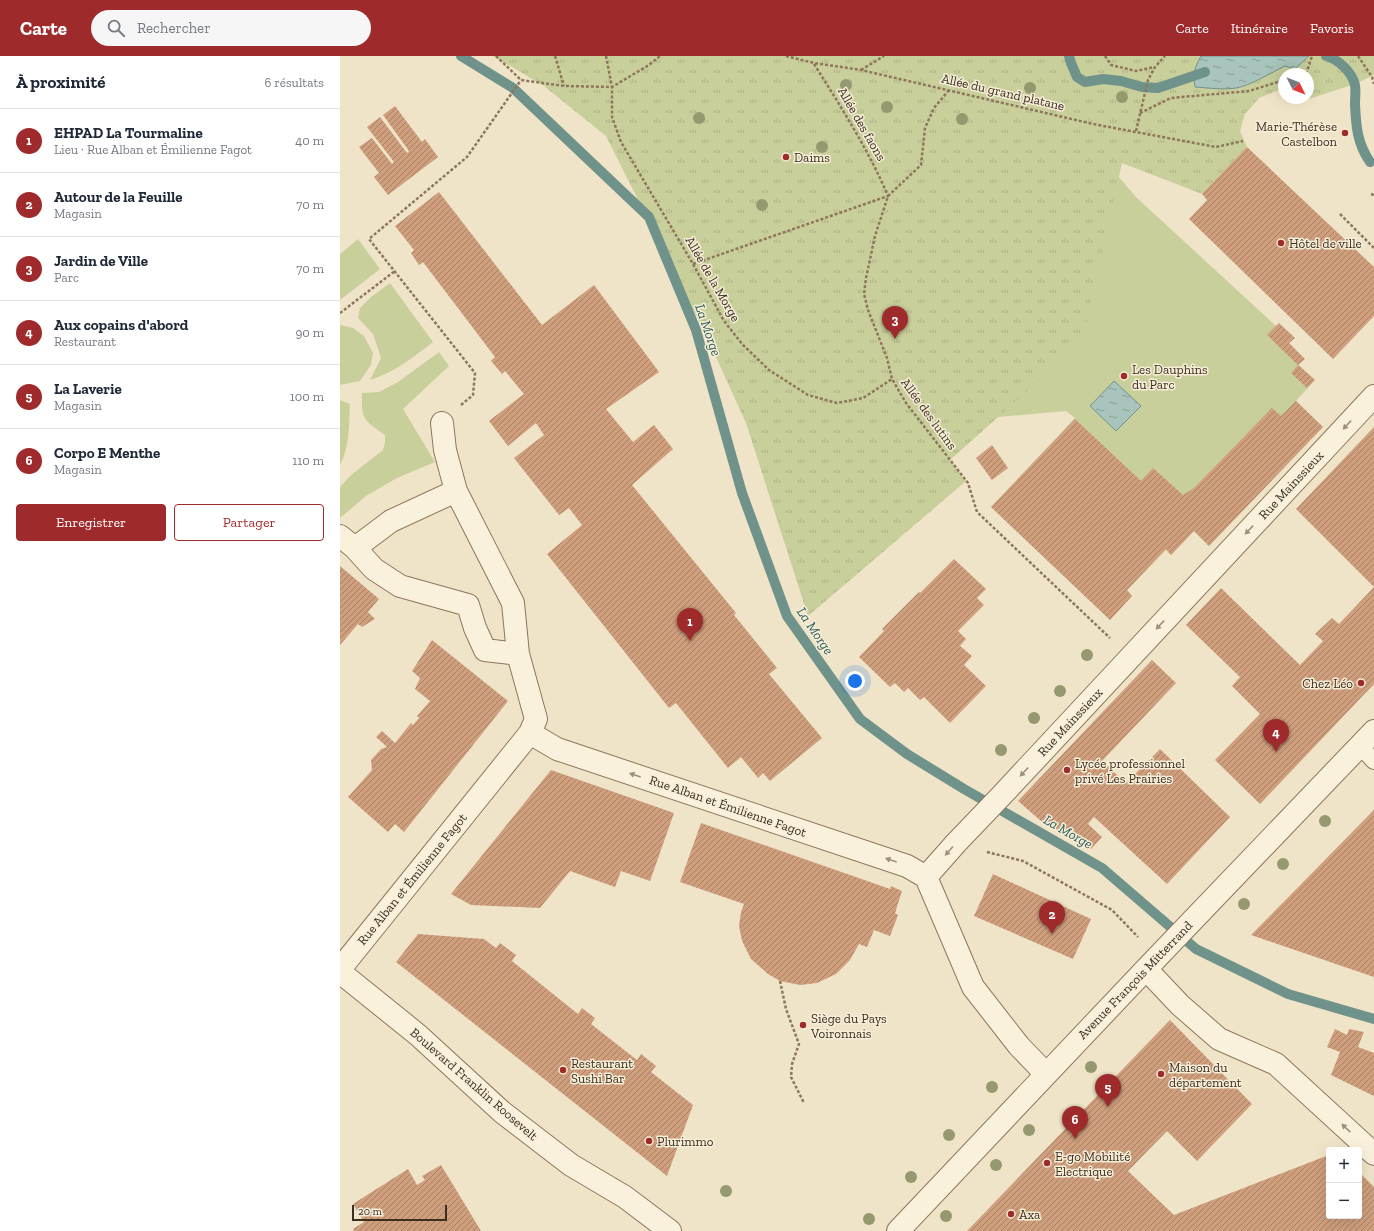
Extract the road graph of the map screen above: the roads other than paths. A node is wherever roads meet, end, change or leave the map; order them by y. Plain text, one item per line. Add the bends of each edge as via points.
1 (1374, 396) edge
2 (442, 424) road end
3 (456, 491) junction
4 (348, 542) edge
5 (518, 654) junction
6 (530, 733) junction
7 (1369, 746) edge
8 (926, 877) junction
9 (340, 968) edge
10 (1146, 969) junction
11 (340, 972) edge
12 (1046, 1074) junction
13 (1374, 1154) edge
14 (670, 1231) edge
15 (898, 1231) edge

1 -> 8 street, Rue Mainssieux
2 - 3 street, Rue Alban et Émilienne Fagot via 445,450
3 - 4 street
3 - 5 street, Rue Alban et Émilienne Fagot via 513,603
4 - 5 street via 374,569 400,586 468,605 474,628 485,650
5 - 6 street, Rue Alban et Émilienne Fagot via 536,719
8 -> 6 street, Rue Alban et Émilienne Fagot via 907,866 557,749
6 - 9 street, Rue Alban et Émilienne Fagot
7 - 10 street, Avenue François Mitterrand via 1202,910
8 - 12 street via 973,987 1019,1046
10 - 12 street, Avenue François Mitterrand
13 -> 10 street via 1276,1064 1219,1040 1180,1005
11 - 14 street, Boulevard Franklin Roosevelt via 418,1035 502,1112 571,1165 625,1197
12 - 15 street, Avenue François Mitterrand

